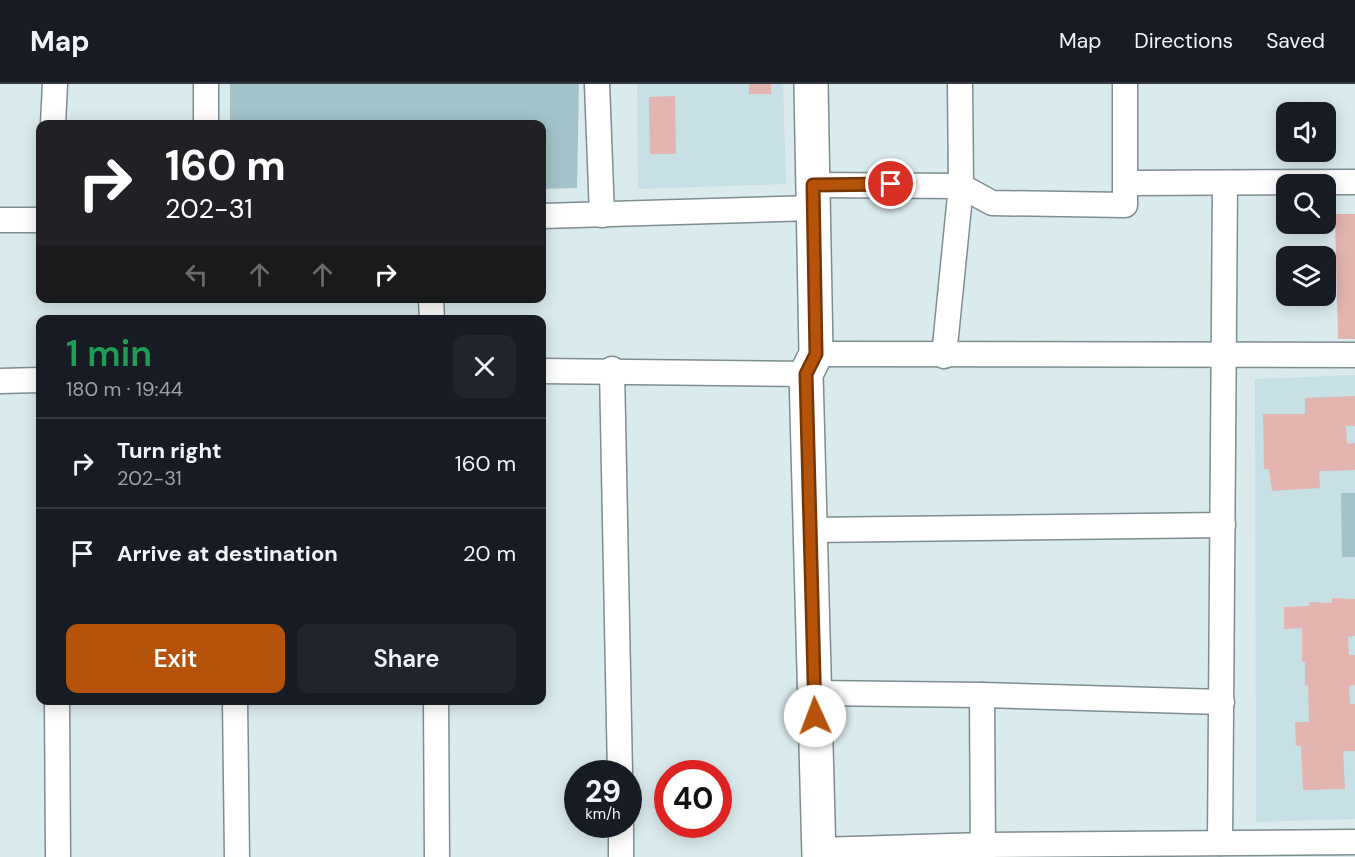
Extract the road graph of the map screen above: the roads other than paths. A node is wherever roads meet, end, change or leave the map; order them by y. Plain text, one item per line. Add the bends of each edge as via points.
1 (54, 84) edge
2 (206, 84) edge
3 (597, 84) edge
4 (811, 84) edge
5 (960, 84) edge
6 (1125, 84) edge
7 (53, 120) edge
8 (206, 120) edge
9 (1355, 182) edge
10 (1126, 183) junction
11 (1225, 183) junction
12 (961, 186) junction
13 (813, 197) junction
14 (546, 216) edge
15 (602, 216) junction
16 (0, 220) edge
17 (36, 220) edge
18 (1224, 355) junction
19 (1355, 355) edge
20 (944, 356) junction
21 (811, 364) junction
22 (612, 369) junction
23 (546, 371) edge
24 (36, 380) edge
25 (0, 381) edge
26 (1222, 525) junction
27 (810, 530) junction
28 (815, 693) junction
29 (982, 695) junction
30 (1222, 702) junction
31 (57, 705) edge
32 (235, 705) edge
33 (436, 705) edge
34 (620, 760) edge
35 (621, 838) edge
36 (1355, 842) edge
37 (1221, 843) junction
38 (1149, 850) edge
39 (1289, 850) edge
40 (983, 851) edge
41 (819, 854) edge
42 (58, 857) edge
43 (237, 857) edge
44 (437, 857) edge
45 (621, 857) edge

1 - 7 street
2 - 8 street
3 - 15 street
4 - 13 street
5 - 12 street
6 - 10 street
9 - 11 street
10 - 11 street
10 - 12 street via 1125,205 992,203
11 - 18 street
12 - 13 street
12 - 20 street
13 - 15 street
13 - 21 street
14 - 15 street
16 - 17 street
18 - 19 street
18 - 20 street
18 - 26 street
20 - 21 street
21 - 22 street
21 - 27 street
22 - 23 street
22 - 34 street
24 - 25 street
26 - 27 street
26 - 30 street
27 - 28 street
28 - 29 street
28 - 41 street
29 - 30 street
29 - 40 street
30 - 37 street
31 - 42 street
32 - 43 street
33 - 44 street
35 - 45 street
36 - 39 street
37 - 38 street
37 - 39 street
38 - 40 street
40 - 41 street

